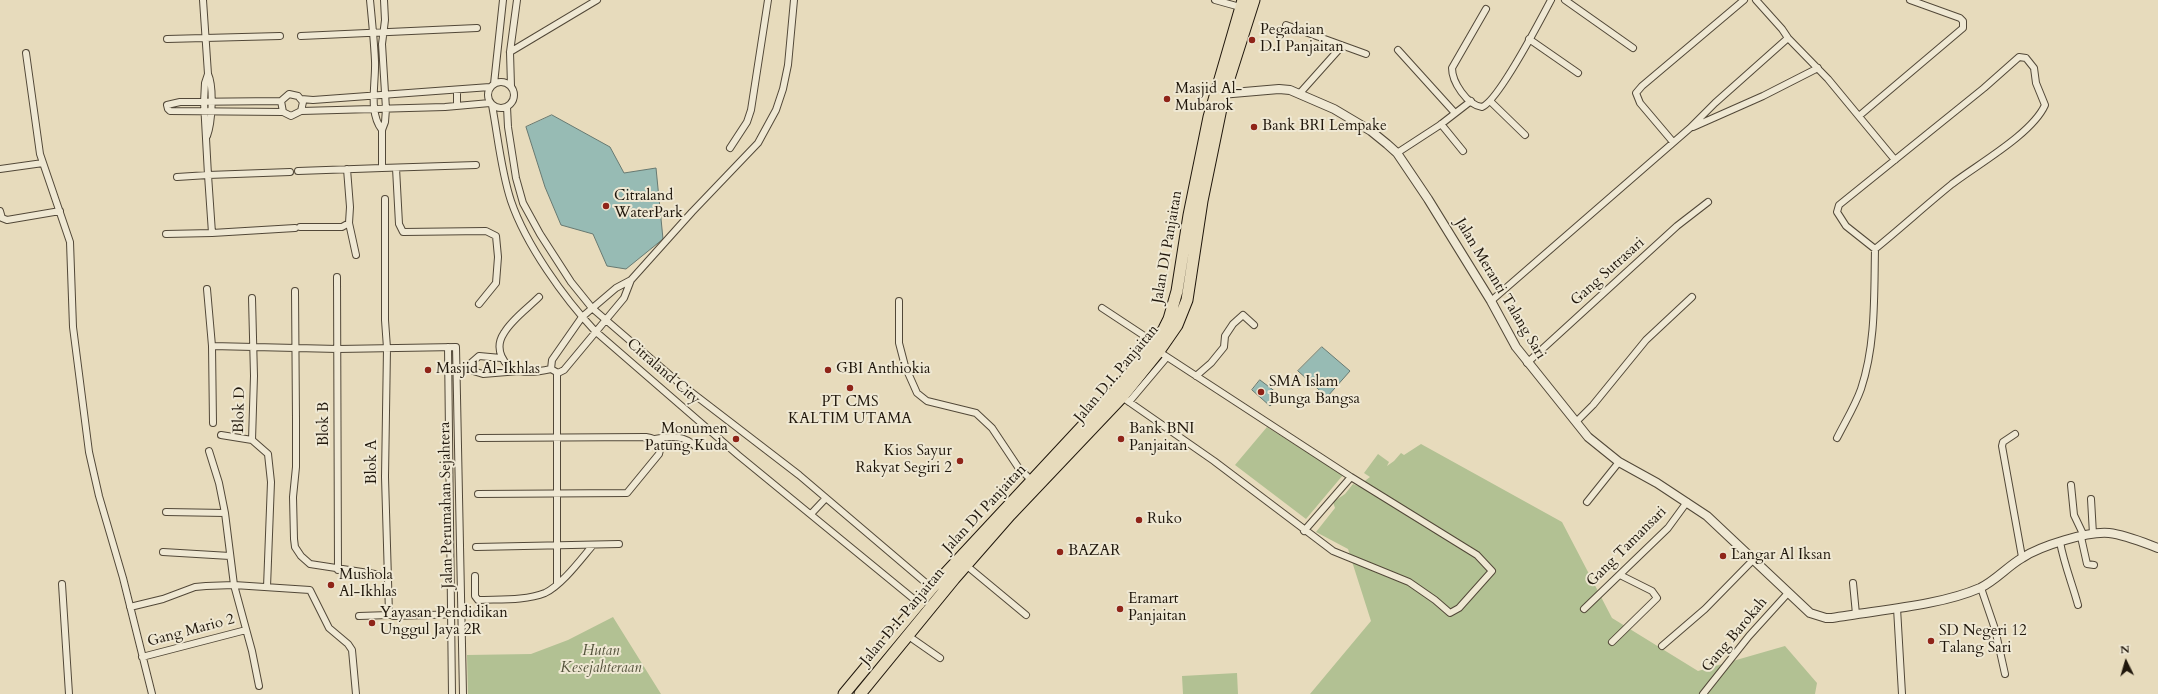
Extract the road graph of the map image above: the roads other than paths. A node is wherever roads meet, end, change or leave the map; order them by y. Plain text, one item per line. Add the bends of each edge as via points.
1 (203, 0) edge
2 (370, 0) edge
3 (384, 0) edge
4 (503, 0) edge
5 (517, 0) edge
6 (597, 0) edge
7 (768, 0) edge
8 (794, 0) edge
9 (1215, 0) edge
10 (1254, 0) edge
11 (1551, 0) edge
12 (1565, 0) edge
13 (1744, 0) edge
14 (1756, 0) edge
15 (1910, 0) edge
16 (1242, 3) edge
17 (1486, 9) dead end
18 (1286, 25) dead end
19 (477, 28) dead end
20 (373, 32) junction
21 (383, 32) junction
22 (498, 32) junction
23 (512, 34) junction
24 (280, 36) dead end
25 (301, 36) dead end
26 (205, 38) junction
27 (1788, 38) junction
28 (167, 39) dead end
29 (1529, 39) junction
30 (1342, 46) junction
31 (1633, 48) dead end
32 (1398, 50) dead end
33 (510, 52) junction
34 (26, 53) dead end
35 (1366, 54) dead end
36 (1818, 68) junction
37 (1578, 73) dead end
38 (492, 86) junction
39 (511, 86) junction
40 (457, 90) junction
41 (1300, 93) junction
42 (1219, 94) junction
43 (385, 95) junction
44 (374, 96) junction
45 (301, 99) junction
46 (281, 101) junction
47 (1471, 101) junction
48 (1490, 101) junction
49 (207, 102) junction
50 (491, 104) junction
51 (457, 106) junction
52 (507, 107) junction
53 (375, 109) junction
54 (386, 109) junction
55 (283, 112) junction
56 (301, 112) junction
57 (207, 113) junction
58 (1455, 113) junction
59 (1859, 116) junction
60 (1442, 124) junction
61 (1690, 128) junction
62 (382, 130) junction
63 (1525, 135) dead end
64 (1673, 142) junction
65 (730, 148) dead end
66 (1463, 151) dead end
67 (1397, 154) junction
68 (1895, 160) junction
69 (43, 163) junction
70 (476, 165) dead end
71 (382, 168) junction
72 (396, 168) junction
73 (0, 169) edge
74 (347, 169) junction
75 (298, 171) dead end
76 (290, 172) dead end
77 (208, 175) junction
78 (177, 177) dead end
79 (385, 199) dead end
80 (1708, 202) dead end
81 (0, 211) edge
82 (60, 211) junction
83 (348, 223) junction
84 (212, 232) junction
85 (166, 234) dead end
86 (1874, 249) junction
87 (356, 255) dead end
88 (337, 277) dead end
89 (631, 280) junction
90 (207, 289) dead end
91 (295, 291) dead end
92 (539, 297) dead end
93 (252, 298) dead end
94 (1692, 298) dead end
95 (899, 301) dead end
96 (1490, 301) junction
97 (479, 304) dead end
98 (592, 308) junction
99 (1102, 308) dead end
100 (582, 317) junction
101 (606, 321) junction
102 (1254, 325) dead end
103 (596, 331) junction
104 (212, 346) junction
105 (448, 346) junction
106 (253, 347) junction
107 (296, 348) junction
108 (338, 348) junction
109 (387, 348) junction
110 (1158, 349) junction
111 (501, 358) junction
112 (1527, 363) junction
113 (552, 369) junction
114 (519, 371) junction
115 (557, 374) junction
116 (1196, 376) junction
117 (1126, 399) junction
118 (1576, 422) junction
119 (213, 423) dead end
120 (2015, 434) dead end
121 (221, 435) dead end
122 (479, 438) dead end
123 (558, 438) junction
124 (1837, 438) dead end
125 (655, 439) junction
126 (252, 440) junction
127 (696, 447) dead end
128 (209, 451) dead end
129 (1618, 462) junction
130 (1351, 477) junction
131 (1034, 483) junction
132 (2071, 485) dead end
133 (478, 494) dead end
134 (558, 494) junction
135 (826, 498) junction
136 (2091, 499) dead end
137 (1587, 502) dead end
138 (1687, 502) junction
139 (166, 512) dead end
140 (225, 513) junction
141 (811, 514) junction
142 (1304, 530) junction
143 (2093, 534) junction
144 (2082, 537) junction
145 (2060, 542) junction
146 (620, 544) dead end
147 (558, 545) junction
148 (594, 545) junction
149 (476, 546) dead end
150 (2158, 548) edge
151 (163, 552) dead end
152 (230, 556) junction
153 (2022, 557) junction
154 (1754, 559) junction
155 (2094, 565) dead end
156 (967, 566) junction
157 (338, 570) junction
158 (1620, 575) junction
159 (388, 576) junction
160 (475, 576) dead end
161 (1853, 583) dead end
162 (62, 584) dead end
163 (557, 584) junction
164 (234, 585) junction
165 (267, 587) junction
166 (1981, 588) junction
167 (936, 591) junction
168 (1788, 593) junction
169 (2078, 605) dead end
170 (923, 606) junction
171 (130, 607) junction
172 (1897, 608) junction
173 (1584, 609) dead end
174 (463, 614) junction
175 (1856, 614) junction
176 (389, 615) junction
177 (453, 615) junction
178 (1026, 615) dead end
179 (360, 616) dead end
180 (246, 630) junction
181 (907, 635) junction
182 (1612, 642) dead end
183 (1662, 646) dead end
184 (142, 657) junction
185 (940, 658) dead end
186 (2005, 674) dead end
187 (259, 686) dead end
188 (69, 694) edge
189 (152, 694) edge
190 (356, 694) edge
191 (452, 694) edge
192 (463, 694) edge
193 (844, 694) edge
194 (860, 694) edge
195 (1703, 694) edge
196 (1902, 694) edge

1 - 26 street
2 - 20 street
3 - 21 street
4 - 22 street, Citraland City
5 - 23 street, Citraland City
6 - 33 street
7 - 65 street via 751,110 747,122
8 - 89 street via 788,65 783,89 766,130 758,143
9 - 16 street
10 - 42 highway
11 - 29 street
12 - 31 street
13 - 64 street via 1636,93 1640,103
14 - 27 street
15 - 59 street via 1960,18 1963,21 1963,28
16 - 42 highway, Jalan DI Panjaitan
17 - 47 street via 1452,68 1455,82
18 - 30 street
19 - 21 street
20 - 21 street
20 - 25 street
20 - 44 street
21 - 43 street
22 - 23 street
22 - 38 street, Citraland City
23 - 33 street, Citraland City
24 - 26 street
26 - 28 street
26 - 49 street via 208,74 204,83
27 - 36 street
27 - 61 street
29 - 37 street
29 - 48 street
30 - 35 street
30 - 41 street
32 - 58 street
33 - 39 street, Citraland City
34 - 69 street
36 - 59 street
36 - 61 street via 1763,96
38 - 39 street via 503,82
38 - 40 street
38 - 50 street, Citraland City via 488,95
39 - 52 street, Citraland City via 514,99
40 - 43 street
40 - 51 street
41 - 42 street, Jalan Meranti Talang Sari via 1278,89
41 - 67 street, Jalan Meranti Talang Sari via 1370,131
42 - 110 highway, Jalan DI Panjaitan via 1188,214 1177,291 1170,319
43 - 44 street
43 - 54 street
44 - 45 street
44 - 53 street
45 - 46 street via 293,94
45 - 56 street
46 - 49 street
46 - 55 street
47 - 48 street via 1482,107
47 - 58 street
48 - 63 street
49 - 57 street
49 - 57 street via 180,102 167,105 170,111
50 - 51 street
50 - 52 street via 501,109
50 - 100 street, Citraland City via 506,183 517,215 537,254
51 - 54 street
52 - 98 street, Citraland City via 516,178 524,203 540,234 571,282
53 - 54 street
53 - 56 street
53 - 62 street via 378,125
54 - 62 street via 386,122
55 - 56 street via 291,116
55 - 57 street
57 - 77 street via 204,126 207,136
58 - 60 street
59 - 68 street
60 - 66 street
60 - 67 street
61 - 64 street
62 - 71 street
64 - 96 street
67 - 96 street, Jalan Meranti Talang Sari via 1428,199
68 - 86 street via 1839,205 1837,212 1846,226
68 - 86 street via 2019,57 2026,58 2034,68 2036,83 2045,105 2041,114 2004,147 1952,184
69 - 73 street
69 - 82 street
70 - 72 street
71 - 72 street
71 - 74 street
72 - 97 street via 399,224 403,232 486,231 496,236 496,283
74 - 75 street
74 - 83 street via 350,207
76 - 77 street
77 - 78 street
77 - 84 street
79 - 109 street, Blok A
80 - 112 street, Gang Sutrasari via 1677,226
81 - 82 street via 2,218 7,220
82 - 171 street via 70,242 73,327 85,430 99,496 114,542
83 - 84 street via 342,227
83 - 87 street
84 - 85 street
86 - 124 street via 1874,318 1868,361 1860,390
88 - 108 street, Blok B
89 - 98 street via 616,288
89 - 101 street via 626,295
90 - 104 street
91 - 107 street
92 - 111 street via 505,330 500,339
93 - 106 street, Blok D
94 - 118 street via 1646,340
95 - 131 street via 899,343 905,366 918,393 927,401 976,413 992,428 1018,468
96 - 112 street, Jalan Meranti Talang Sari
98 - 100 street
98 - 101 street, Citraland City
99 - 110 street
100 - 103 street, Citraland City
100 - 113 street via 552,360
101 - 103 street
101 - 135 street, Citraland City via 678,382
102 - 116 street via 1243,315 1225,336 1224,347 1211,364
103 - 115 street via 564,370
103 - 141 street, Citraland City via 738,455
104 - 106 street
104 - 119 street
105 - 109 street
105 - 174 street, Jalan Perumahan Sejahtera via 456,347 457,350
105 - 177 street, Jalan Perumahan Sejahtera
106 - 107 street
106 - 126 street, Blok D
107 - 108 street
107 - 157 street via 296,467 293,497 295,547 310,564
108 - 109 street
108 - 157 street, Blok B
109 - 159 street, Blok A via 385,477
110 - 116 street
110 - 117 highway, Jalan D.I. Panjaitan via 1146,374
110 - 131 highway, Jalan DI Panjaitan via 1094,415
111 - 114 street
111 - 114 street via 479,356 471,363 473,371 483,374
112 - 118 street, Jalan Meranti Talang Sari
113 - 114 street
113 - 115 street
115 - 123 street
116 - 130 street
117 - 131 highway, Jalan D.I. Panjaitan
117 - 142 street via 1214,461
118 - 129 street, Jalan Meranti Talang Sari via 1600,448
120 - 153 street via 2003,442 2002,446
121 - 126 street
122 - 123 street
123 - 125 street
123 - 134 street
125 - 127 street via 676,437 686,439
125 - 134 street via 662,447 659,454 627,493
126 - 165 street, Blok D via 268,454 270,463
128 - 140 street
129 - 137 street
129 - 138 street, Jalan Meranti Talang Sari
130 - 142 street
130 - 142 street via 1477,555 1492,571 1459,608 1450,613 1410,582 1333,552
131 - 156 highway, Jalan D.I. Panjaitan
131 - 167 highway, Jalan DI Panjaitan
132 - 144 street via 2074,516
133 - 134 street
134 - 147 street
135 - 141 street
135 - 167 street, Citraland City
136 - 143 street
138 - 154 street, Jalan Meranti Talang Sari via 1718,525
138 - 158 street, Gang Tamansari via 1668,528
139 - 140 street
140 - 152 street
141 - 170 street, Citraland City
143 - 144 street, Jalan Meranti Talang Sari
143 - 150 street, Jalan Meranti Talang Sari via 2124,536
144 - 145 street, Jalan Meranti Talang Sari
144 - 155 street via 2085,560 2087,564
145 - 153 street, Jalan Meranti Talang Sari
145 - 169 street via 2065,567
146 - 148 street
147 - 148 street
147 - 149 street
147 - 163 street
148 - 163 street
151 - 152 street
152 - 164 street
153 - 166 street, Jalan Meranti Talang Sari
154 - 168 street, Jalan Meranti Talang Sari
154 - 183 street via 1705,609
156 - 167 highway, Jalan D.I. Panjaitan
156 - 178 street
157 - 159 street
158 - 173 street, Gang Tamansari
158 - 182 street via 1652,590 1657,598
159 - 176 street, Blok A
160 - 163 street via 478,600 528,597 545,592
161 - 175 street
162 - 188 street
164 - 165 street
164 - 171 street via 195,587 163,599
164 - 180 street
165 - 190 street via 306,589 313,593 329,628 352,650
166 - 172 street, Jalan Meranti Talang Sari
166 - 186 street via 1995,629
167 - 170 highway, Jalan DI Panjaitan
168 - 175 street, Jalan Meranti Talang Sari via 1810,613 1819,616 1832,618
168 - 195 street, Gang Barokah via 1749,636
170 - 181 highway, Jalan D.I. Panjaitan
170 - 193 highway
171 - 184 street
172 - 175 street, Jalan Meranti Talang Sari
172 - 196 street
174 - 177 street
174 - 192 street, Jalan Perumahan Sejahtera
176 - 177 street
176 - 179 street
177 - 191 street, Jalan Perumahan Sejahtera
180 - 184 street, Gang Mario 2
180 - 187 street
181 - 185 street
181 - 194 highway, Jalan D.I. Panjaitan
184 - 189 street

